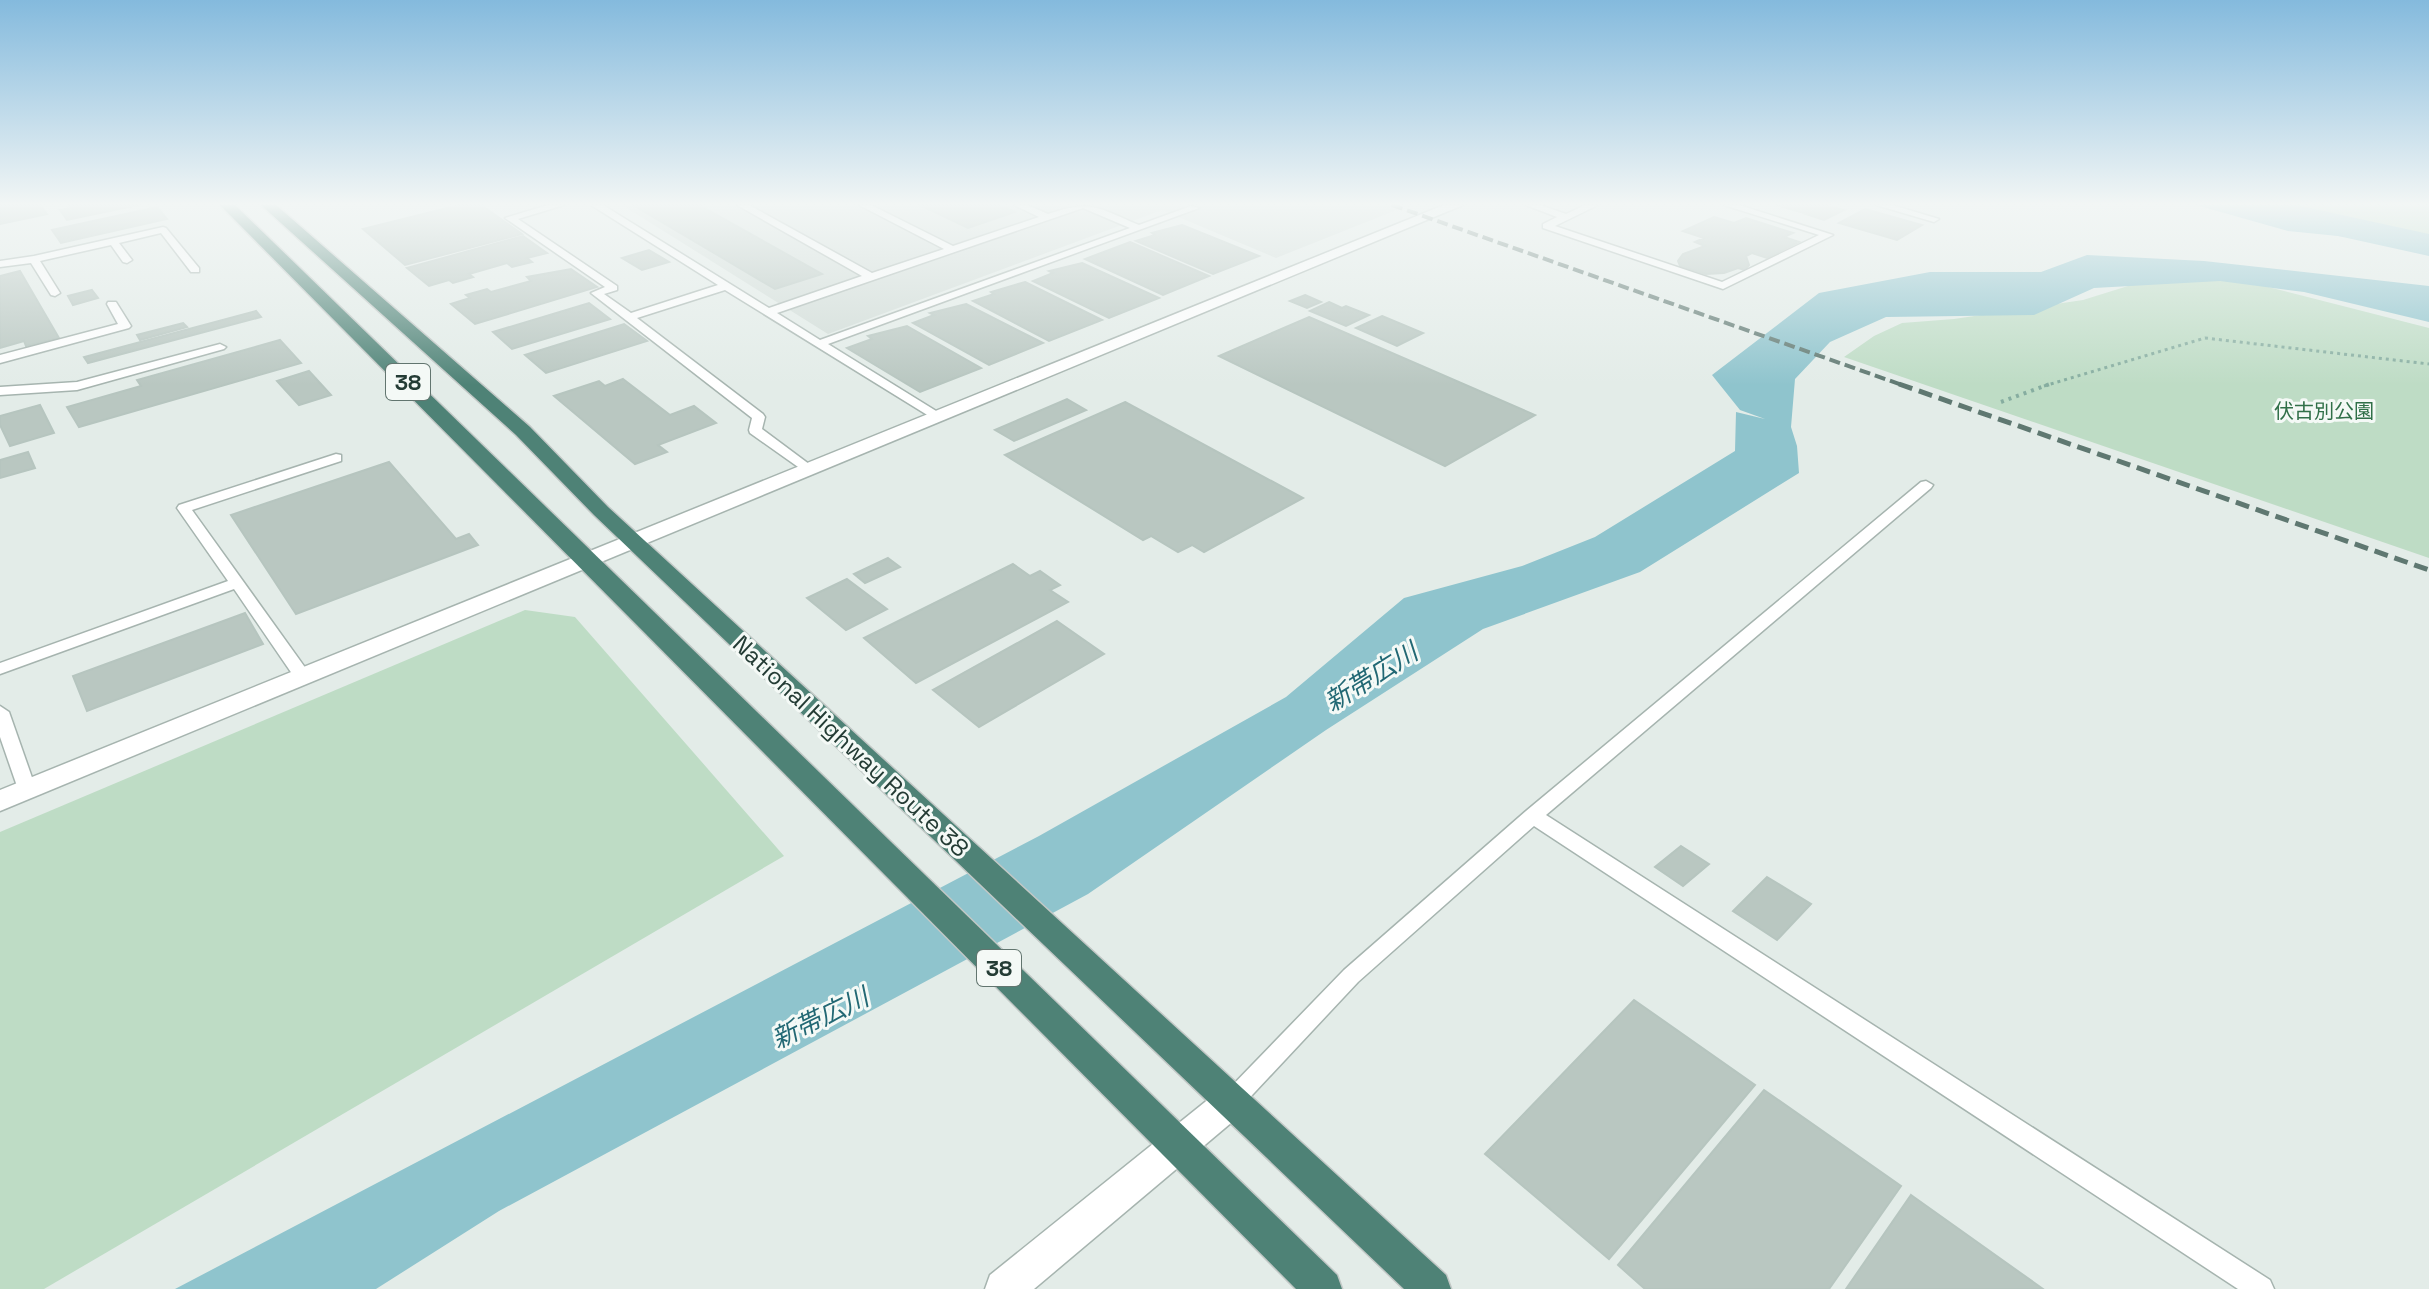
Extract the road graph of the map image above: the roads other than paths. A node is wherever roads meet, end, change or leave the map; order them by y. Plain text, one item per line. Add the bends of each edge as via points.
1 (38, 265) edge
2 (191, 265) edge
3 (288, 265) edge
4 (336, 265) edge
5 (579, 265) edge
6 (693, 265) edge
7 (850, 265) edge
8 (905, 265) edge
9 (1037, 265) edge
10 (1309, 265) edge
11 (1662, 265) edge
12 (1766, 265) edge
13 (195, 270) dead end
14 (871, 277) junction
15 (726, 286) junction
16 (55, 293) dead end
17 (112, 304) dead end
18 (768, 312) junction
19 (629, 317) junction
20 (819, 344) junction
21 (220, 347) dead end
22 (0, 359) edge
23 (0, 391) edge
24 (937, 417) junction
25 (336, 458) dead end
26 (808, 470) junction
27 (1926, 485) dead end
28 (634, 541) junction
29 (589, 560) junction
30 (237, 583) junction
31 (0, 669) edge
32 (303, 677) junction
33 (0, 712) edge
34 (27, 789) junction
35 (0, 801) edge
36 (1533, 816) junction
37 (1232, 1101) junction
38 (1177, 1145) junction
39 (1004, 1289) edge
40 (1323, 1289) edge
41 (1432, 1289) edge
42 (2261, 1289) edge

1 - 16 lane
2 - 13 lane
3 - 29 highway, National Highway Route 38 / 38
4 - 28 highway, National Highway Route 38 / 38 via 523,431
5 - 19 lane via 613,288 596,293
6 - 15 lane
7 - 14 lane
8 - 14 lane
9 - 20 lane
10 - 24 street
11 - 12 lane via 1723,286
14 - 18 lane
15 - 18 lane
15 - 19 lane
17 - 22 lane via 125,326
18 - 20 lane
19 - 26 lane via 759,417 755,430
20 - 24 lane
21 - 23 lane via 77,386
24 - 26 street
25 - 30 lane via 184,508
26 - 28 street
27 - 36 lane
28 - 29 street
28 - 37 highway, National Highway Route 38 / 38
29 - 32 street
29 - 38 highway, National Highway Route 38 / 38
30 - 31 lane
30 - 32 lane
32 - 34 street
33 - 34 lane
34 - 35 street
36 - 37 lane via 1351,976
36 - 42 lane
37 - 38 street
37 - 41 highway, National Highway Route 38 / 38
38 - 39 street
38 - 40 highway, National Highway Route 38 / 38

